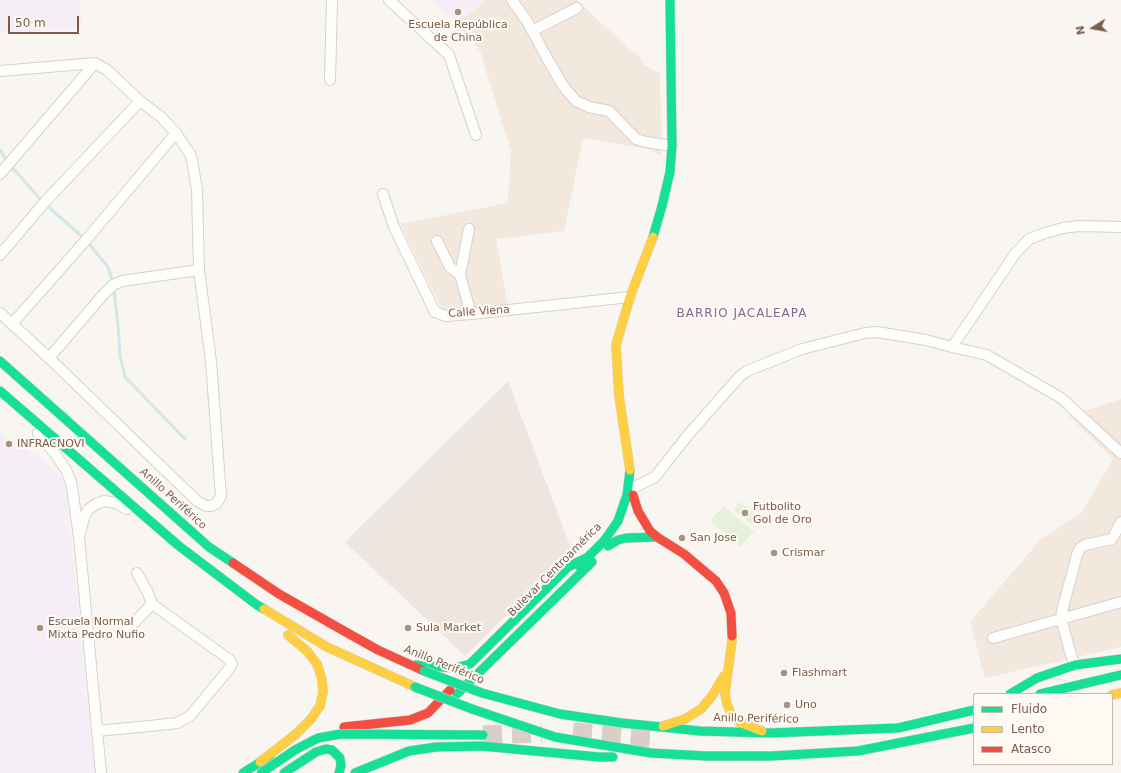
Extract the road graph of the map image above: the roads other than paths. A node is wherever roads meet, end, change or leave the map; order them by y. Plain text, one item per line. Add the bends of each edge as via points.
1 (332, 0) edge
2 (389, 0) edge
3 (512, 0) edge
4 (670, 0) edge
5 (577, 8) dead end
6 (532, 31) junction
7 (95, 63) junction
8 (0, 71) edge
9 (330, 80) dead end
10 (140, 100) junction
11 (176, 132) junction
12 (476, 135) dead end
13 (672, 146) junction
14 (0, 174) edge
15 (383, 194) dead end
16 (1121, 227) edge
17 (469, 229) dead end
18 (437, 241) dead end
19 (0, 255) edge
20 (199, 270) junction
21 (460, 276) junction
22 (630, 297) junction
23 (0, 313) edge
24 (471, 314) junction
25 (12, 324) junction
26 (952, 347) junction
27 (49, 358) junction
28 (0, 361) edge
29 (0, 391) edge
30 (16, 404) junction
31 (1121, 453) edge
32 (630, 470) junction
33 (633, 492) junction
34 (1121, 522) edge
35 (153, 524) junction
36 (79, 537) junction
37 (657, 537) junction
38 (1117, 538) edge
39 (608, 546) junction
40 (588, 557) junction
41 (137, 573) dead end
42 (1121, 602) edge
43 (152, 604) junction
44 (257, 605) junction
45 (1061, 618) junction
46 (128, 629) dead end
47 (993, 638) dead end
48 (1121, 659) edge
49 (405, 663) junction
50 (1075, 665) junction
51 (729, 667) junction
52 (1121, 675) edge
53 (1012, 693) edge
54 (1044, 693) edge
55 (973, 710) edge
56 (660, 727) junction
57 (898, 728) junction
58 (973, 728) edge
59 (97, 731) junction
60 (770, 733) junction
61 (483, 735) tunnel mouth
62 (840, 739) dead end
63 (651, 753) junction
64 (260, 762) junction
65 (101, 773) edge
66 (243, 773) edge
67 (261, 773) edge
68 (284, 773) edge
69 (339, 773) edge
70 (354, 773) edge

1 - 9 street
2 - 12 street via 449,55
3 - 6 street
4 - 13 main road
5 - 6 street
6 - 13 street via 563,86 576,101 609,112 636,139
7 - 8 street
7 - 10 street via 107,70
7 - 14 street
10 - 11 street
10 - 19 street via 44,203
11 - 20 street via 192,160 197,190
11 - 25 street
13 - 22 main road via 670,172 662,206
15 - 24 street, Calle Viena via 394,227 434,312 446,316
16 - 26 street via 1063,228 1029,239 1015,254
17 - 21 street
18 - 21 street via 450,267
20 - 27 street via 122,281 113,285
20 - 27 street via 212,369 221,496 216,504 206,506 197,500
21 - 24 street
22 - 24 street, Calle Viena
22 - 32 main road via 616,345 619,396
23 - 25 street
25 - 27 street
26 - 31 street via 987,355 1061,398
26 - 33 street via 926,340 866,332 802,349 747,371 688,435 655,477
28 - 49 main road, Anillo Periférico via 209,548 279,594 344,632
29 - 30 main road
30 - 35 main road
30 - 36 street via 66,470 71,482
32 - 33 main road, Bulevar Centroamérica
32 - 40 main road, Bulevar Centroamérica via 628,495 618,521 604,541
33 - 37 main road via 638,511 650,531
33 - 39 main road, Bulevar Centroamérica via 628,512
34 - 38 street
35 - 36 street via 116,503 104,501 89,509
35 - 44 main road
36 - 59 street
37 - 39 main road via 636,536 618,540
37 - 51 main road via 705,571 724,593 731,613 732,647
38 - 45 street via 1080,548 1076,555
39 - 70 main road, Bulevar Centroamérica via 433,717 398,746
40 - 49 main road via 568,568 470,664 447,668
40 - 64 main road, Bulevar Centroamérica via 428,713 410,720 325,729 300,739
41 - 43 street
42 - 45 street
43 - 46 street
43 - 59 street via 232,664 190,716 177,723
44 - 63 main road, bridge via 327,647 415,687 472,709 554,737
44 - 64 main road via 307,650 317,664 323,692 320,706 311,719
45 - 47 street
45 - 50 street
48 - 50 main road
49 - 56 main road, Anillo Periférico, bridge via 482,693 560,714
50 - 53 main road via 1037,678
51 - 56 main road via 701,709 685,719
51 - 60 main road via 725,694 731,714 739,722
52 - 54 main road
55 - 57 main road, Anillo Periférico
56 - 60 main road, Anillo Periférico
57 - 60 main road, Anillo Periférico
57 - 62 main road
58 - 63 main road via 858,751 764,756
59 - 65 street
61 - 67 main road, bridge via 326,736 295,750
63 - 70 main road via 626,757 600,757 481,746 436,747 409,751
64 - 66 main road, Bulevar Centroamérica
68 - 69 main road via 316,752 326,749 332,750 340,758

